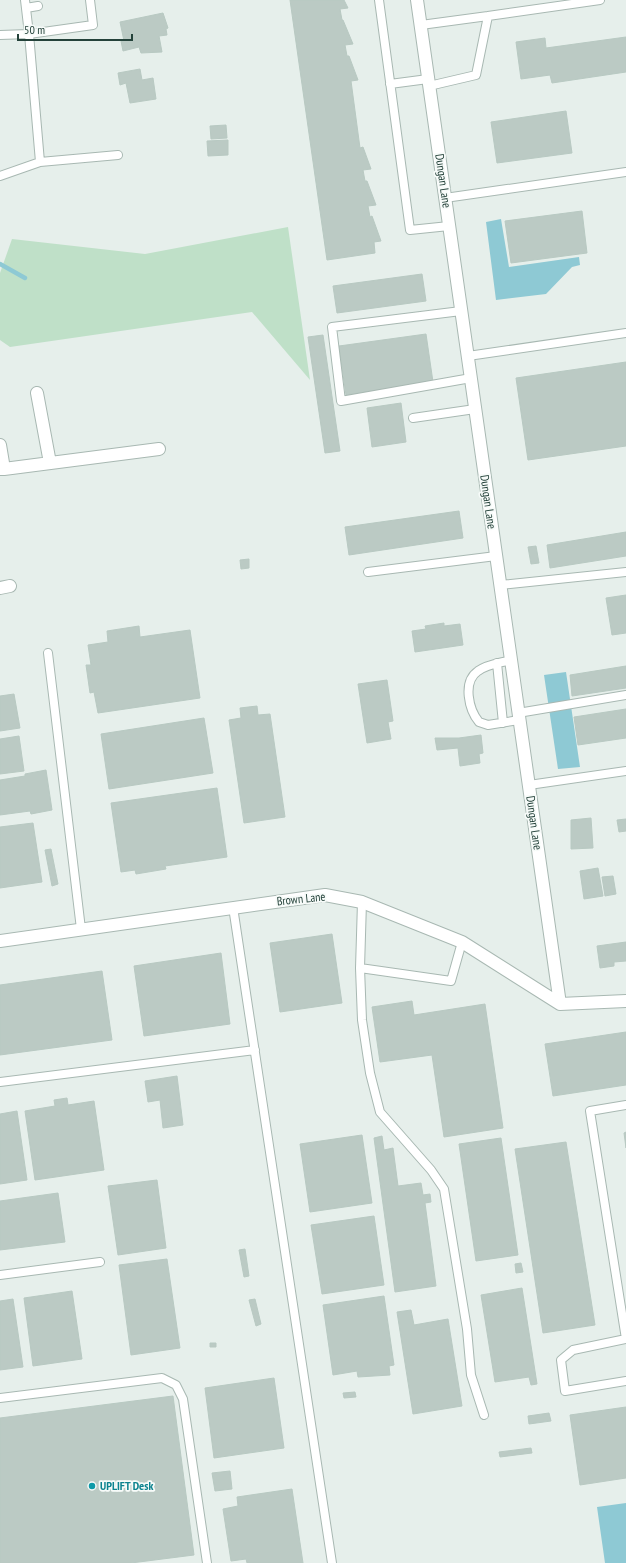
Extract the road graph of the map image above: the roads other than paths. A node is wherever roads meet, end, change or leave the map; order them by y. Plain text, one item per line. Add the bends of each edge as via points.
1 (90, 0) edge
2 (379, 0) edge
3 (417, 0) edge
4 (600, 0) edge
5 (26, 4) edge
6 (38, 6) dead end
7 (488, 16) junction
8 (420, 25) junction
9 (29, 34) junction
10 (0, 35) edge
11 (429, 82) junction
12 (390, 84) junction
13 (118, 154) dead end
14 (40, 162) junction
15 (626, 172) edge
16 (0, 176) edge
17 (445, 198) junction
18 (449, 226) junction
19 (461, 311) junction
20 (626, 333) edge
21 (468, 356) junction
22 (471, 378) junction
23 (37, 393) dead end
24 (475, 409) junction
25 (413, 418) dead end
26 (0, 444) edge
27 (159, 449) dead end
28 (50, 463) junction
29 (2, 469) edge
30 (496, 556) junction
31 (368, 572) dead end
32 (626, 572) edge
33 (500, 585) junction
34 (48, 653) dead end
35 (511, 660) junction
36 (497, 663) junction
37 (626, 695) edge
38 (519, 717) junction
39 (503, 723) junction
40 (626, 771) edge
41 (529, 785) junction
42 (362, 902) junction
43 (233, 907) junction
44 (81, 929) junction
45 (0, 941) edge
46 (462, 942) junction
47 (360, 968) junction
48 (626, 1001) edge
49 (560, 1004) junction
50 (255, 1050) junction
51 (0, 1082) edge
52 (626, 1105) edge
53 (100, 1262) dead end
54 (0, 1275) edge
55 (626, 1339) edge
56 (626, 1381) edge
57 (0, 1398) edge
58 (484, 1415) dead end
59 (207, 1563) edge
60 (332, 1563) edge

1 - 9 lane via 93,25
2 - 12 lane
3 - 8 street, Dungan Lane
4 - 7 lane
5 - 6 lane
5 - 9 lane
7 - 8 lane
7 - 11 lane via 476,75
8 - 11 street, Dungan Lane
9 - 10 lane
9 - 14 lane
11 - 12 lane
11 - 17 street, Dungan Lane
12 - 18 lane via 410,230
13 - 14 lane
14 - 16 lane
15 - 17 lane
17 - 18 street, Dungan Lane
18 - 19 street, Dungan Lane
19 - 21 street, Dungan Lane
19 - 22 lane via 332,327 341,401
20 - 21 lane
21 - 22 street, Dungan Lane
22 - 24 street, Dungan Lane
23 - 28 street
24 - 25 lane
24 - 30 street, Dungan Lane
26 - 29 street
27 - 28 street
28 - 29 street
30 - 31 lane
30 - 33 street, Dungan Lane
32 - 33 lane
33 - 35 street, Dungan Lane
34 - 44 lane
35 - 36 lane
35 - 38 street, Dungan Lane
36 - 39 lane
36 - 39 lane via 477,671 470,683 469,702 479,722 488,725
37 - 38 lane
38 - 39 lane
38 - 41 street, Dungan Lane
40 - 41 lane
41 - 49 street, Dungan Lane
42 - 43 street, Brown Lane via 325,895
42 - 46 street, Brown Lane
42 - 47 lane
43 - 44 street, Brown Lane
43 - 50 lane
44 - 45 street, Brown Lane
46 - 47 lane via 451,981
46 - 49 street, Brown Lane
47 - 58 lane via 362,1020 370,1073 380,1112 431,1170 444,1189 472,1375
48 - 49 street
50 - 51 lane
50 - 60 lane
52 - 55 lane via 590,1111
53 - 54 lane
55 - 56 lane via 573,1350 561,1360 565,1391
57 - 59 lane via 162,1378 176,1385 183,1399

